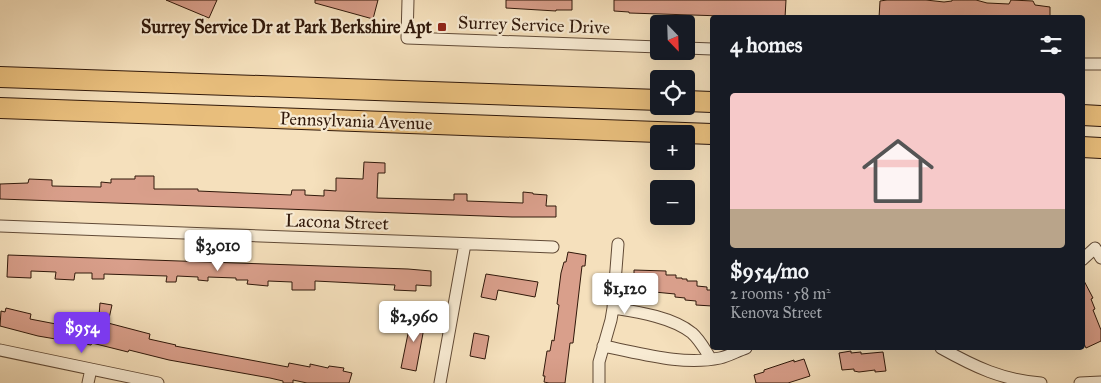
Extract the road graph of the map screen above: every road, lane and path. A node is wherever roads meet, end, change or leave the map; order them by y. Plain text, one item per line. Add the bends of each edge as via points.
1 (408, 0) edge
2 (650, 47) edge
3 (695, 49) edge
4 (710, 50) edge
5 (1085, 64) edge
6 (1101, 64) edge
7 (0, 77) edge
8 (650, 100) edge
9 (695, 101) edge
10 (710, 102) edge
11 (0, 108) edge
12 (1085, 115) edge
13 (1101, 116) edge
14 (710, 134) edge
15 (1085, 147) edge
16 (1101, 148) edge
17 (0, 226) edge
18 (465, 244) junction
19 (618, 244) dead end
20 (553, 246) dead end
21 (1098, 253) edge
22 (1085, 259) edge
23 (613, 308) junction
24 (603, 346) junction
25 (0, 350) edge
26 (741, 350) edge
27 (945, 350) edge
28 (711, 358) junction
29 (91, 369) junction
30 (1101, 382) edge
31 (88, 383) edge
32 (158, 383) edge
33 (440, 383) edge
34 (598, 383) edge
35 (1041, 383) edge
36 (1080, 383) edge

1 - 2 street, Surrey Service Drive via 407,38
3 - 4 street
5 - 6 street
7 - 8 highway, Pennsylvania Avenue
9 - 10 highway
11 - 14 highway, Pennsylvania Avenue
12 - 13 highway
15 - 16 highway
17 - 18 street, Lacona Street
18 - 20 street, Lacona Street
18 - 33 street
19 - 23 street
21 - 22 street
23 - 24 street
23 - 28 street via 648,314 683,328 694,336
24 - 28 street via 678,359
24 - 34 street
25 - 29 street
26 - 28 street
27 - 35 street via 995,375
29 - 31 street
29 - 32 street
30 - 36 street

